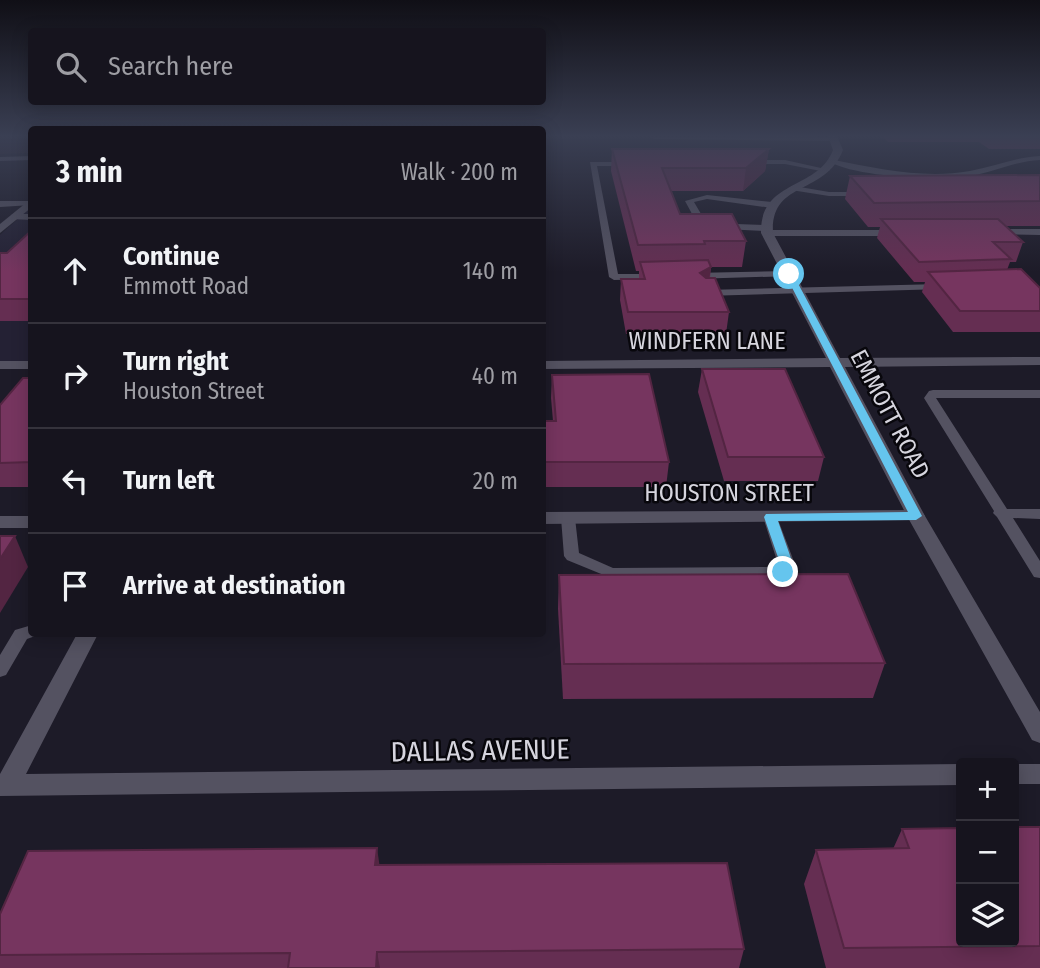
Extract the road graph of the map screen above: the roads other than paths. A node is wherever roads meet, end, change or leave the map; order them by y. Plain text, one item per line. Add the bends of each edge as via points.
1 (596, 181) edge
2 (805, 181) edge
3 (794, 188) junction
4 (869, 194) edge
5 (28, 203) edge
6 (0, 204) edge
7 (28, 205) edge
8 (772, 205) junction
9 (14, 217) junction
10 (28, 217) edge
11 (0, 230) edge
12 (766, 231) junction
13 (1040, 232) edge
14 (904, 233) edge
15 (985, 233) edge
16 (789, 274) junction
17 (668, 276) edge
18 (681, 276) edge
19 (947, 287) edge
20 (799, 290) junction
21 (705, 293) edge
22 (1040, 360) edge
23 (834, 362) junction
24 (0, 365) edge
25 (28, 365) edge
26 (546, 365) edge
27 (1040, 394) edge
28 (1000, 513) junction
29 (1040, 514) edge
30 (916, 516) junction
31 (770, 517) junction
32 (546, 518) edge
33 (568, 518) junction
34 (0, 522) edge
35 (28, 522) edge
36 (1040, 573) edge
37 (28, 632) edge
38 (85, 637) edge
39 (0, 670) edge
40 (1040, 733) edge
41 (1019, 774) edge
42 (1040, 774) edge
43 (956, 775) edge
44 (3, 790) edge

1 - 17 lane via 614,277
2 - 3 street
3 - 4 lane
3 - 8 street
5 - 6 lane
7 - 9 street
8 - 12 street via 765,216
8 - 12 lane via 707,197 689,201 700,222 708,226
9 - 10 lane
9 - 11 street
12 - 14 lane
12 - 16 street, EMMOTT ROAD
13 - 15 lane
16 - 18 lane
16 - 20 street, EMMOTT ROAD
19 - 20 lane
20 - 21 lane
20 - 23 street, EMMOTT ROAD
22 - 23 street, WINDFERN LANE
23 - 26 street, WINDFERN LANE
23 - 30 street, EMMOTT ROAD
24 - 25 street
27 - 28 lane via 933,394 930,398
28 - 29 lane
28 - 36 lane
30 - 31 street, HOUSTON STREET
30 - 40 street, EMMOTT ROAD
31 - 33 street, HOUSTON STREET
31 - 33 lane via 788,567 783,572 611,573 572,556
32 - 33 street, HOUSTON STREET
34 - 35 street
37 - 39 lane via 21,634
38 - 44 street
41 - 42 street
43 - 44 street, DALLAS AVENUE

